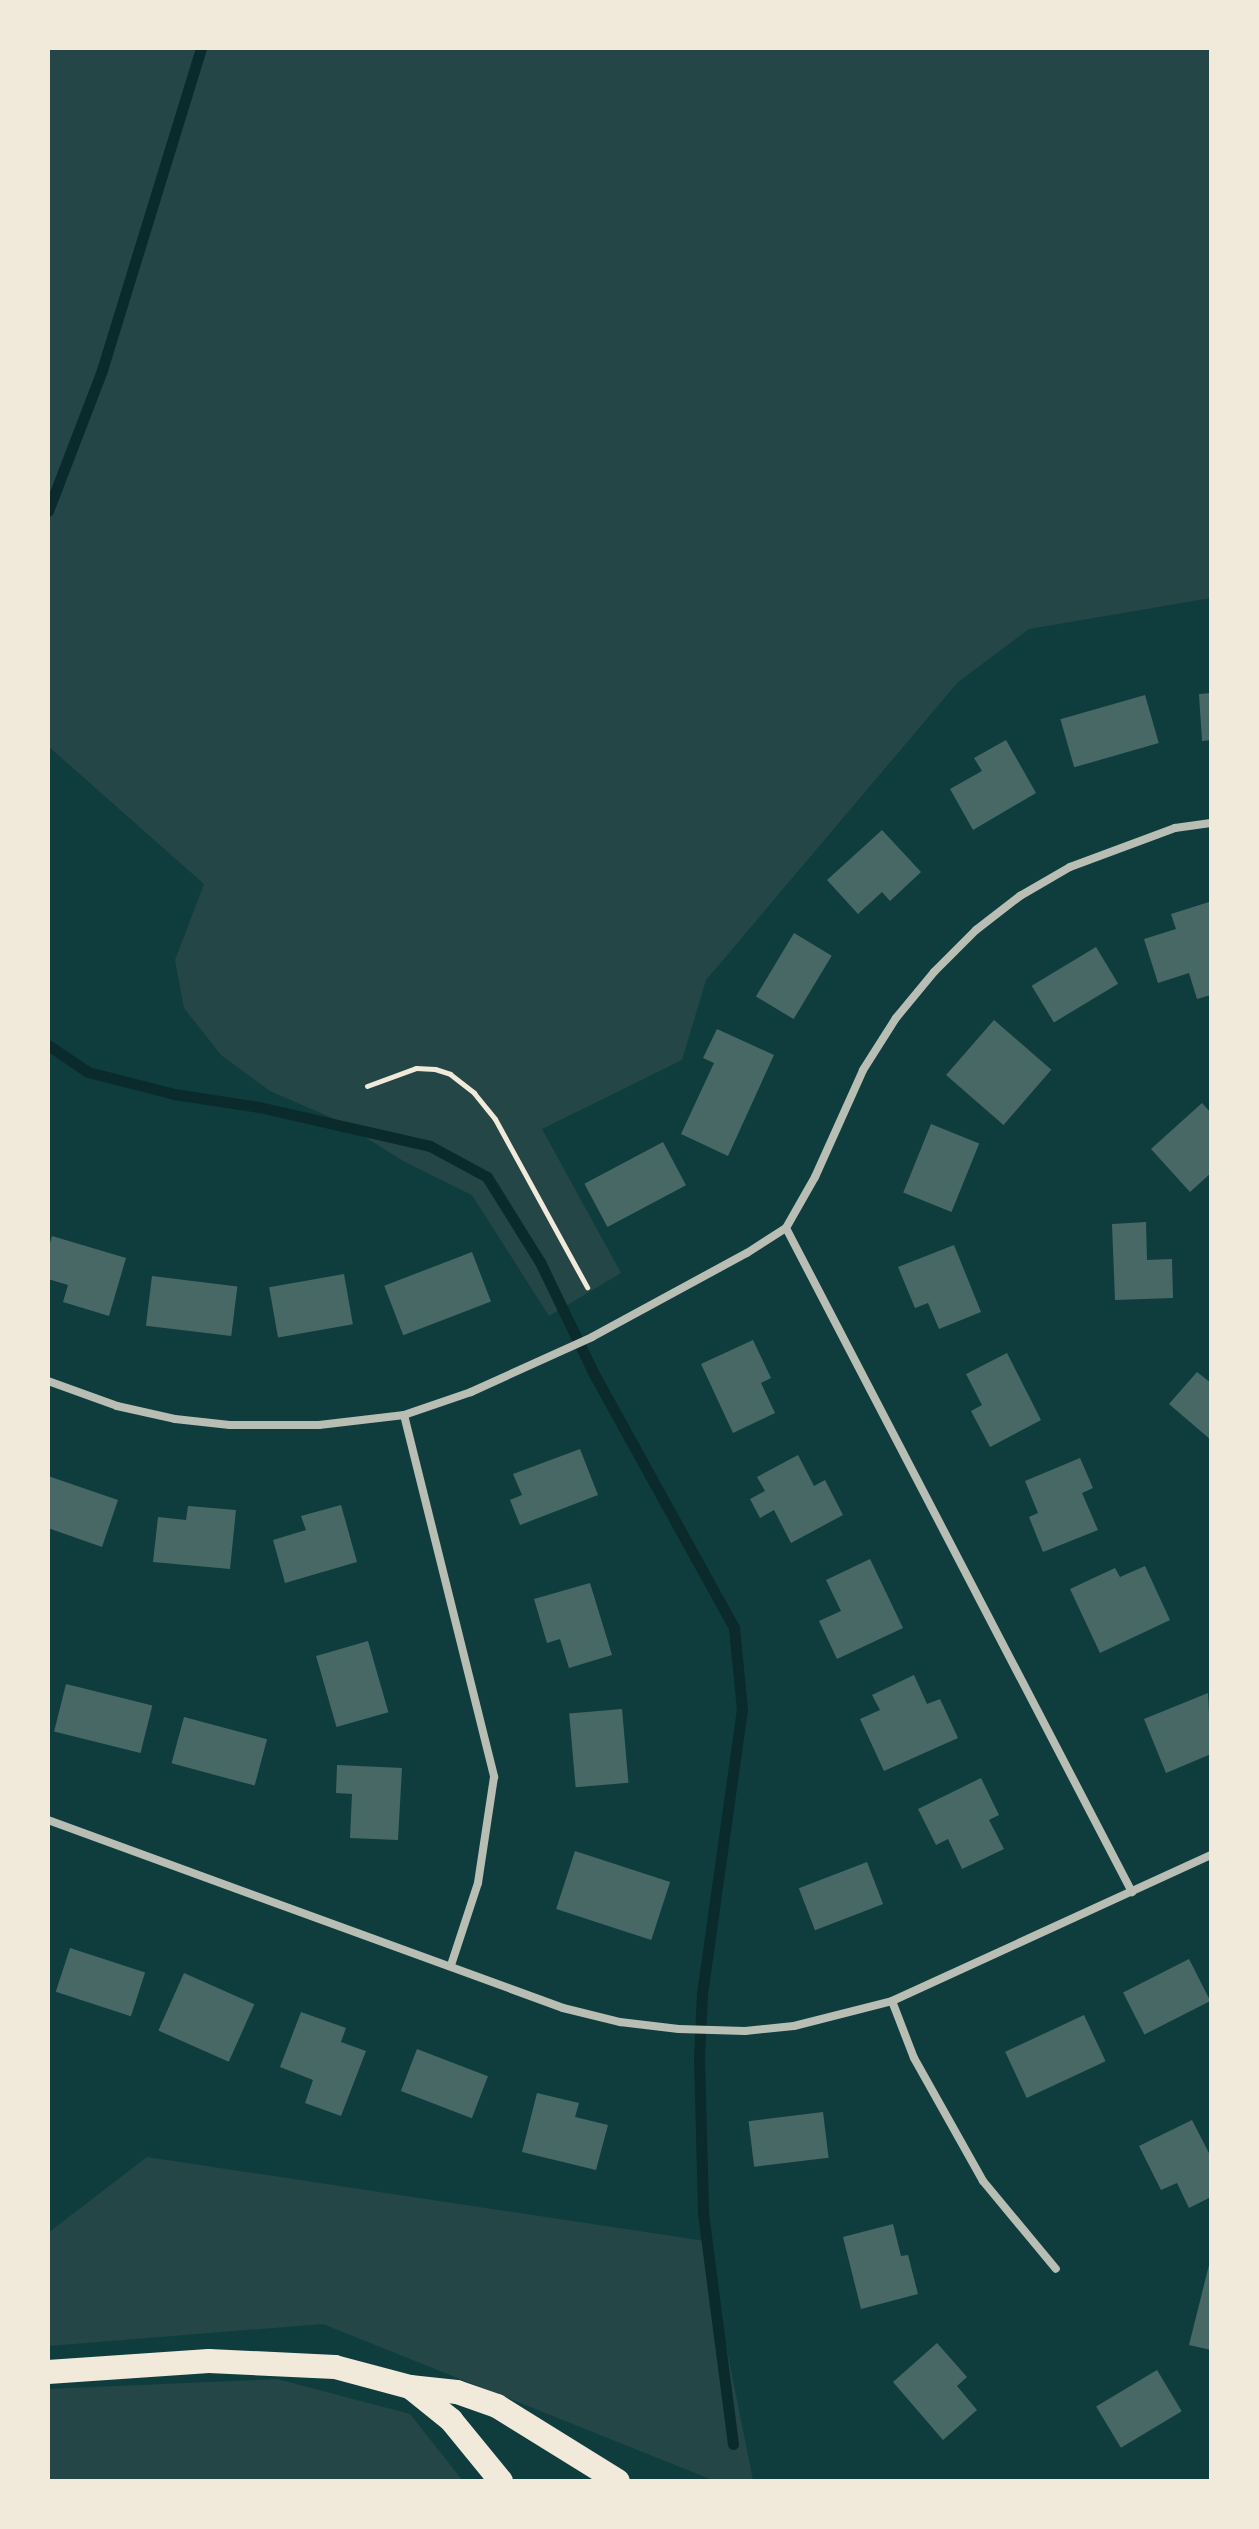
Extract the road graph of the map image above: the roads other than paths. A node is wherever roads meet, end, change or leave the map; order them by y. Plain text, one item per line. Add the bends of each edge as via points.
1 (1211, 823) edge
2 (786, 1228) junction
3 (48, 1381) edge
4 (404, 1415) junction
5 (48, 1820) edge
6 (1211, 1855) edge
7 (1132, 1892) junction
8 (451, 1965) junction
9 (892, 2001) junction
10 (1056, 2269) dead end
11 (48, 2372) edge
12 (410, 2387) junction
13 (501, 2481) edge
14 (618, 2481) edge

1 - 2 street via 1175,828 1070,867 976,930 896,1018 863,1070
2 - 4 street via 592,1337 471,1392
2 - 7 street
3 - 4 street via 117,1406 230,1425 319,1425
4 - 8 street via 494,1777 478,1883
5 - 8 street
6 - 7 street
7 - 9 street
8 - 9 street via 563,2008 679,2029 794,2026
9 - 10 street via 914,2058 983,2181
11 - 12 highway via 209,2361 335,2367
12 - 13 highway via 451,2420
12 - 14 highway via 457,2392 497,2406

